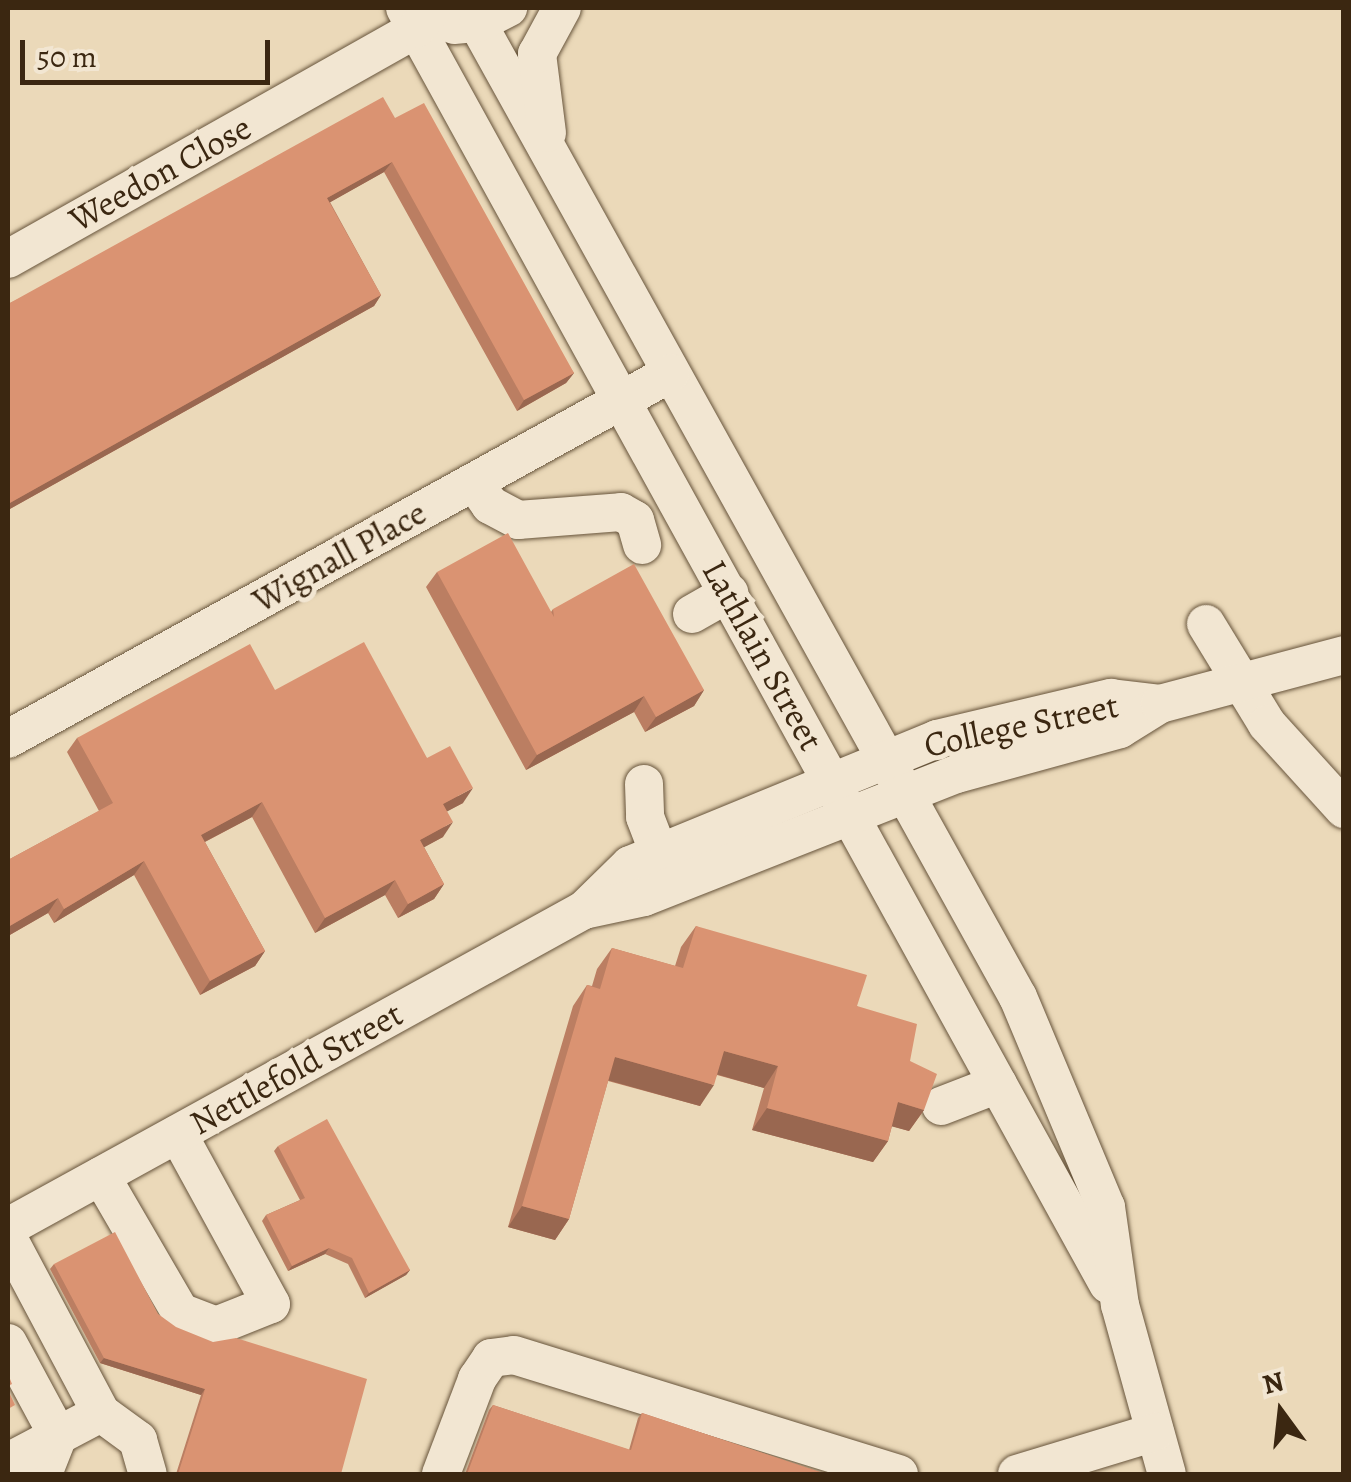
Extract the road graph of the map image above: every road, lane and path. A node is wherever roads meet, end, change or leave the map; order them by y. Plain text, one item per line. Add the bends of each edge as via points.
1 (562, 8) edge
2 (485, 13) edge
3 (418, 15) edge
4 (549, 151) junction
5 (8, 258) edge
6 (672, 373) junction
7 (622, 400) junction
8 (486, 496) junction
9 (642, 545) dead end
10 (729, 593) junction
11 (692, 614) dead end
12 (1206, 624) dead end
13 (1344, 655) edge
14 (1241, 681) junction
15 (1160, 704) junction
16 (8, 739) edge
17 (884, 758) junction
18 (831, 778) junction
19 (644, 784) dead end
20 (904, 794) junction
21 (1344, 810) edge
22 (851, 816) junction
23 (659, 853) junction
24 (584, 910) junction
25 (998, 1084) junction
26 (941, 1106) edge
27 (178, 1134) junction
28 (101, 1176) junction
29 (8, 1227) edge
30 (8, 1238) edge
31 (1120, 1305) junction
32 (8, 1343) edge
33 (101, 1413) junction
34 (1156, 1432) junction
35 (58, 1436) junction
36 (8, 1462) edge
37 (43, 1474) edge
38 (148, 1474) edge
39 (441, 1474) edge
40 (900, 1474) edge
41 (1017, 1474) edge
42 (1167, 1474) edge

1 - 4 street via 538,54
2 - 3 street
2 - 4 street, Lathlain Street
3 - 5 street, Weedon Close
3 - 7 street, Lathlain Street
4 - 6 street, Lathlain Street
6 - 7 street, Wignall Place
6 - 17 street, Lathlain Street
7 - 8 street, Wignall Place
7 - 10 street, Lathlain Street
8 - 9 street via 518,520 621,512 635,520
8 - 16 street, Wignall Place
10 - 11 street
10 - 18 street, Lathlain Street
12 - 14 street
13 - 14 street, College Street
14 - 15 street, College Street
14 - 21 street via 1268,724
15 - 17 street, College Street via 1111,698
15 - 20 street, College Street via 1120,729
17 - 18 street, Nettlefold Street
17 - 20 street, Lathlain Street
18 - 22 street, Lathlain Street
18 - 23 street, Nettlefold Street
19 - 23 street via 645,817
20 - 22 street, Nettlefold Street
20 - 31 street, Lathlain Street via 1018,997 1092,1168 1106,1207
22 - 24 street, Nettlefold Street via 644,897
22 - 25 street, Lathlain Street
23 - 24 street, Nettlefold Street via 630,865
24 - 27 street, Nettlefold Street
25 - 26 street
25 - 31 street, Lathlain Street
27 - 28 street, Nettlefold Street
27 - 28 street via 271,1304 216,1326 180,1312
28 - 29 street, Nettlefold Street
30 - 33 street
31 - 34 street, Lathlain Street
32 - 35 street
33 - 35 street
33 - 38 street via 138,1440
34 - 41 street
34 - 42 street, Lathlain Street
35 - 36 street
35 - 37 street
39 - 40 street via 477,1378 492,1358 514,1355

